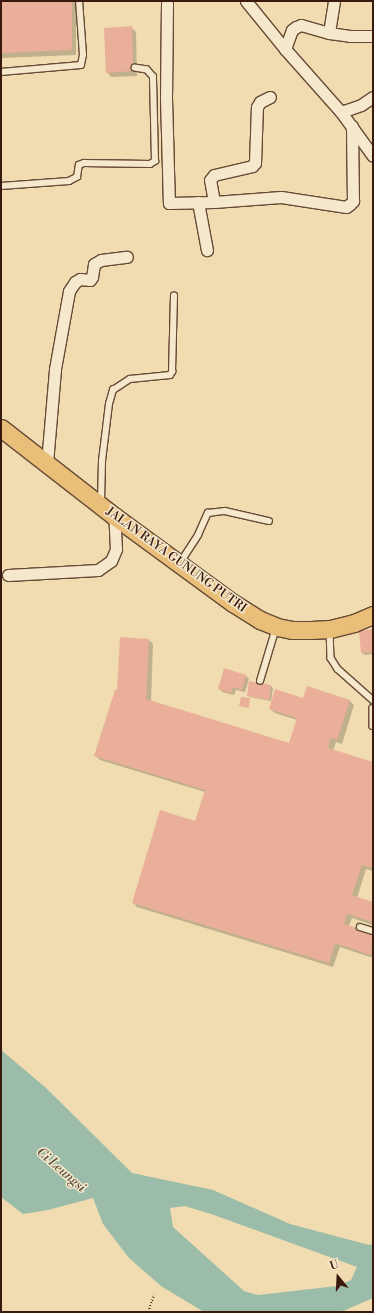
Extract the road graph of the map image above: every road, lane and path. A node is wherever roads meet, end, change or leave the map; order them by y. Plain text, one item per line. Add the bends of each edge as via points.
1 (79, 1) edge
2 (246, 1) edge
3 (334, 1) edge
4 (167, 3) dead end
5 (329, 33) junction
6 (373, 36) edge
7 (285, 49) junction
8 (135, 68) dead end
9 (1, 72) edge
10 (373, 96) edge
11 (270, 97) dead end
12 (341, 112) junction
13 (352, 126) junction
14 (373, 156) edge
15 (1, 186) edge
16 (198, 202) junction
17 (214, 202) junction
18 (207, 250) dead end
19 (127, 257) dead end
20 (174, 296) dead end
21 (1, 428) edge
22 (47, 463) junction
23 (100, 505) junction
24 (114, 516) junction
25 (269, 521) dead end
26 (180, 564) junction
27 (8, 575) dead end
28 (373, 615) edge
29 (277, 627) junction
30 (330, 629) junction
31 (260, 681) dead end
32 (373, 700) edge
33 (373, 708) edge
34 (373, 726) edge
35 (360, 927) dead end
36 (373, 931) edge
37 (154, 1295) dead end
38 (148, 1312) edge

1 - 9 lane via 83,55 80,65
2 - 7 street
3 - 5 street
4 - 16 street via 169,203
5 - 6 street
5 - 7 street via 301,25 292,30
7 - 12 street
8 - 15 lane via 147,70 153,77 155,161 150,164 84,163 79,165 77,177 69,182
10 - 12 street
11 - 17 street via 260,102 257,107 255,163 252,166 214,175 210,180
12 - 13 street
13 - 14 street
13 - 17 street via 353,201 349,205 280,197
16 - 17 street
16 - 18 street
19 - 22 street via 102,260 94,264 90,280 80,279 69,291 55,369
20 - 23 lane via 172,372 170,375 130,379 113,390 102,461
21 - 22 main road, JALAN RAYA GUNUNG PUTRI
22 - 23 main road, JALAN RAYA GUNUNG PUTRI
23 - 24 main road, JALAN RAYA GUNUNG PUTRI
24 - 26 main road, JALAN RAYA GUNUNG PUTRI
24 - 27 street via 116,549 111,562 98,570
25 - 26 lane via 225,511 208,513
26 - 29 main road, JALAN RAYA GUNUNG PUTRI via 233,603
28 - 30 main road, JALAN RAYA GUNUNG PUTRI
29 - 30 main road, JALAN RAYA GUNUNG PUTRI via 292,630
29 - 31 lane
30 - 32 lane via 331,658 338,669
33 - 34 lane
35 - 36 lane
37 - 38 path

